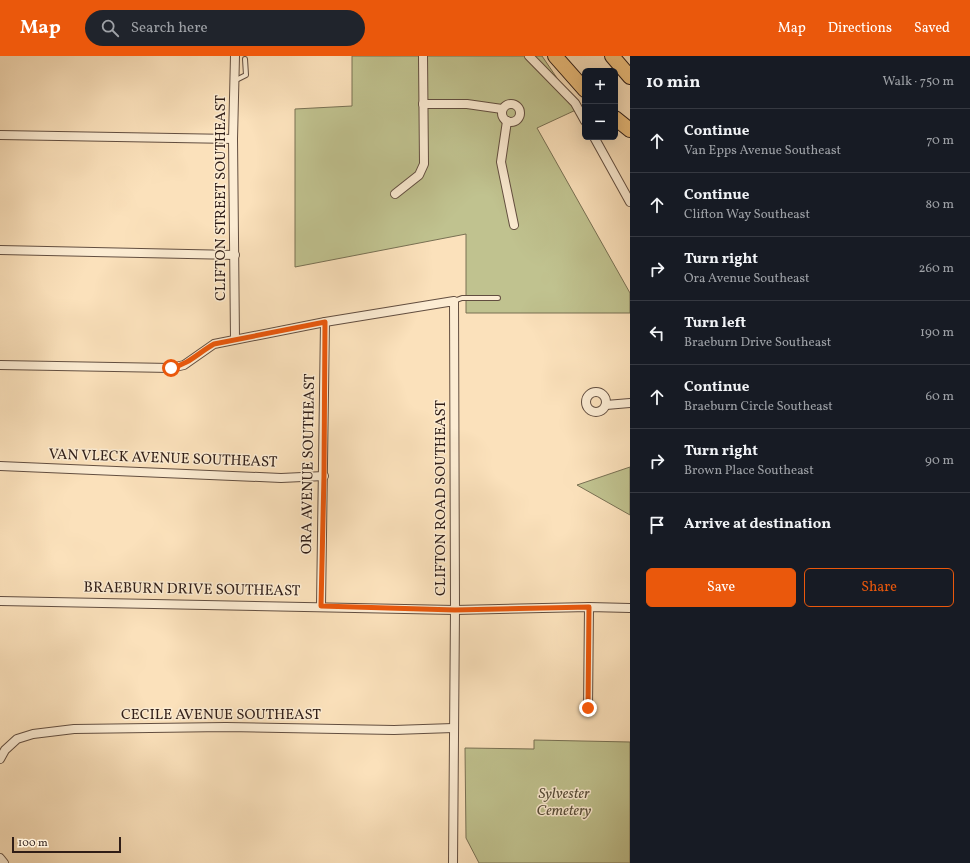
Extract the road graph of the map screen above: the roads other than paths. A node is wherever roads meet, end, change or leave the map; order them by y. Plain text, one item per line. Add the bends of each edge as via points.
1 (235, 56) edge
2 (423, 56) edge
3 (529, 56) edge
4 (555, 56) edge
5 (612, 56) edge
6 (245, 58) dead end
7 (630, 77) edge
8 (234, 80) junction
9 (582, 87) edge
10 (424, 104) junction
11 (502, 109) junction
12 (582, 115) edge
13 (618, 120) edge
14 (507, 121) junction
15 (630, 130) edge
16 (0, 135) edge
17 (232, 139) junction
18 (596, 140) edge
19 (395, 194) dead end
20 (630, 202) edge
21 (514, 225) dead end
22 (0, 250) edge
23 (235, 255) junction
24 (498, 298) dead end
25 (454, 301) junction
26 (325, 322) junction
27 (235, 339) junction
28 (0, 364) edge
29 (630, 403) edge
30 (606, 405) dead end
31 (0, 466) edge
32 (324, 476) junction
33 (0, 601) edge
34 (321, 606) junction
35 (589, 607) junction
36 (630, 608) edge
37 (455, 610) junction
38 (588, 708) dead end
39 (453, 728) junction
40 (0, 759) edge
41 (0, 858) edge
42 (4, 863) edge
43 (453, 863) edge

1 - 8 street, CLIFTON STREET SOUTHEAST
2 - 10 street
3 - 12 street via 575,102
4 - 9 highway
5 - 7 highway
6 - 8 lane via 246,75
8 - 17 street, CLIFTON STREET SOUTHEAST
10 - 11 street via 467,104
10 - 19 street via 424,164 419,175
11 - 14 street via 503,118
11 - 14 street via 509,104 515,105 519,110 518,118 513,122
13 - 15 highway
14 - 21 street via 501,162
16 - 17 street
17 - 23 street, CLIFTON STREET SOUTHEAST
18 - 20 street
22 - 23 street
23 - 27 street, CLIFTON STREET SOUTHEAST
24 - 25 lane via 462,298
25 - 26 street
25 - 37 street, CLIFTON ROAD SOUTHEAST
26 - 27 street
26 - 32 street, ORA AVENUE SOUTHEAST
27 - 28 street via 214,344 184,365 171,368
29 - 30 street
31 - 32 street, VAN VLECK AVENUE SOUTHEAST via 281,478
32 - 34 street, ORA AVENUE SOUTHEAST
33 - 34 street, BRAEBURN DRIVE SOUTHEAST
34 - 37 street, BRAEBURN DRIVE SOUTHEAST
35 - 36 street, BRAEBURN DRIVE SOUTHEAST
35 - 37 street, BRAEBURN DRIVE SOUTHEAST
35 - 38 street
37 - 39 street, CLIFTON ROAD SOUTHEAST
39 - 40 street, CECILE AVENUE SOUTHEAST via 74,729 32,734 17,739 5,750
39 - 43 street, CLIFTON ROAD SOUTHEAST
41 - 42 street

